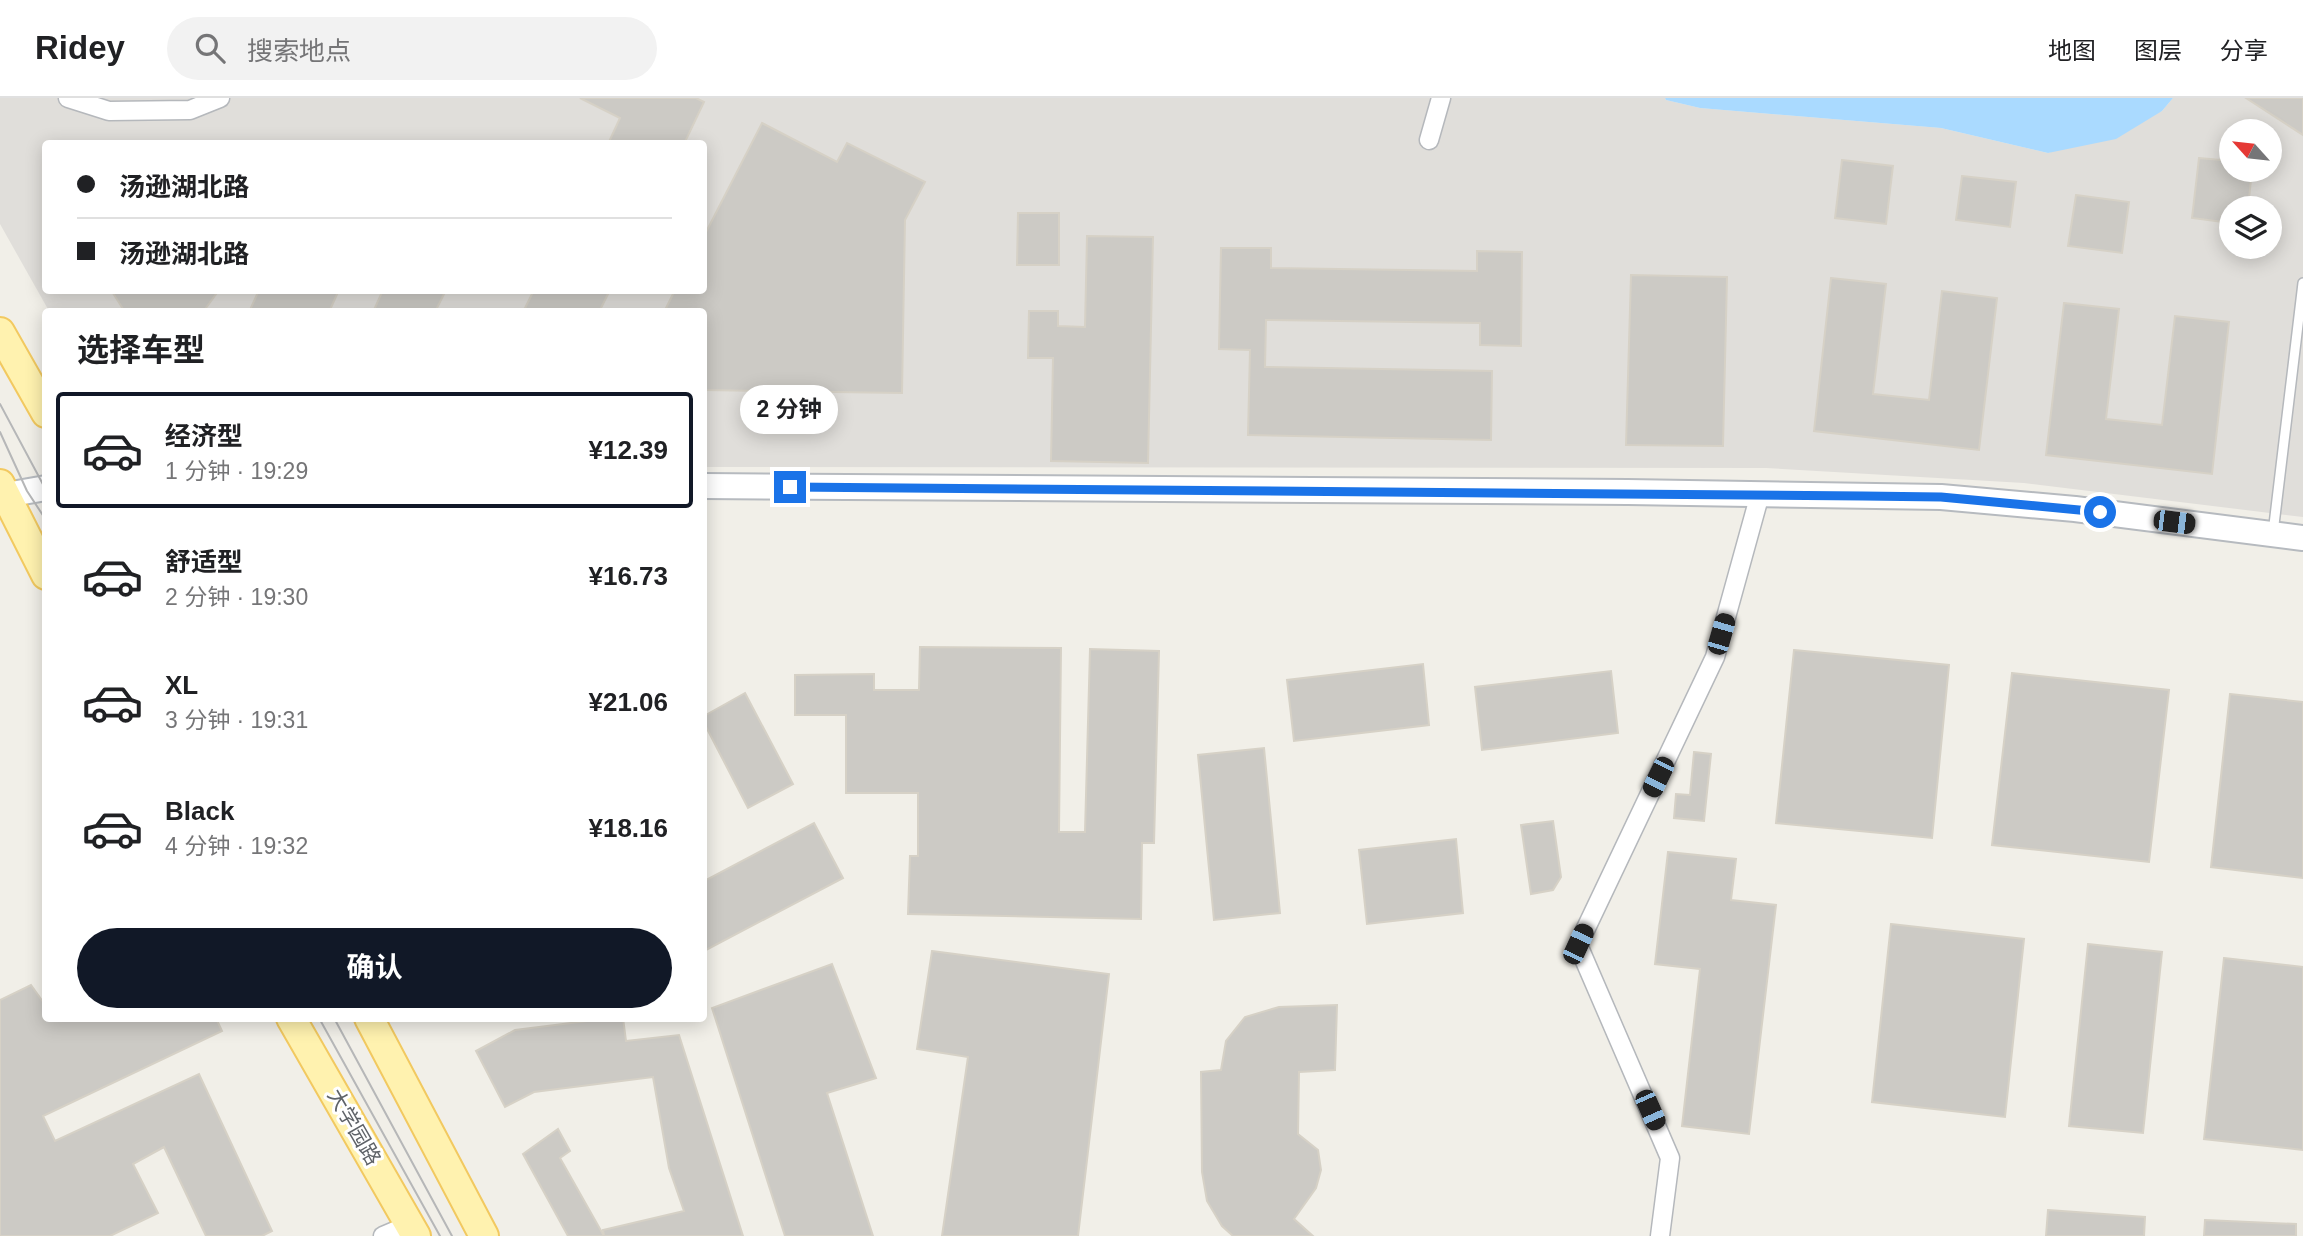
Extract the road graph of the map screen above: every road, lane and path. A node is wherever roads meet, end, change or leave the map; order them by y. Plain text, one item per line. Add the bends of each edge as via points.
1 (68, 98) edge
2 (220, 98) edge
3 (1441, 98) edge
4 (1429, 140) dead end
5 (2303, 283) edge
6 (0, 332) edge
7 (42, 405) edge
8 (707, 486) edge
9 (42, 488) edge
10 (1, 493) edge
11 (1760, 494) junction
12 (2273, 534) junction
13 (2303, 538) edge
14 (42, 568) edge
15 (294, 1022) edge
16 (371, 1022) edge
17 (413, 1231) edge
18 (383, 1236) edge
19 (484, 1236) edge
20 (1660, 1236) edge

1 - 2 street via 109,111 190,110
3 - 4 street
5 - 12 lane
6 - 7 main road
8 - 11 main road
9 - 10 main road
10 - 14 main road
11 - 12 main road via 1941,497
11 - 20 street via 1714,657 1578,944 1670,1158
12 - 13 main road
15 - 17 main road, 大学园路
16 - 19 main road
17 - 18 street

